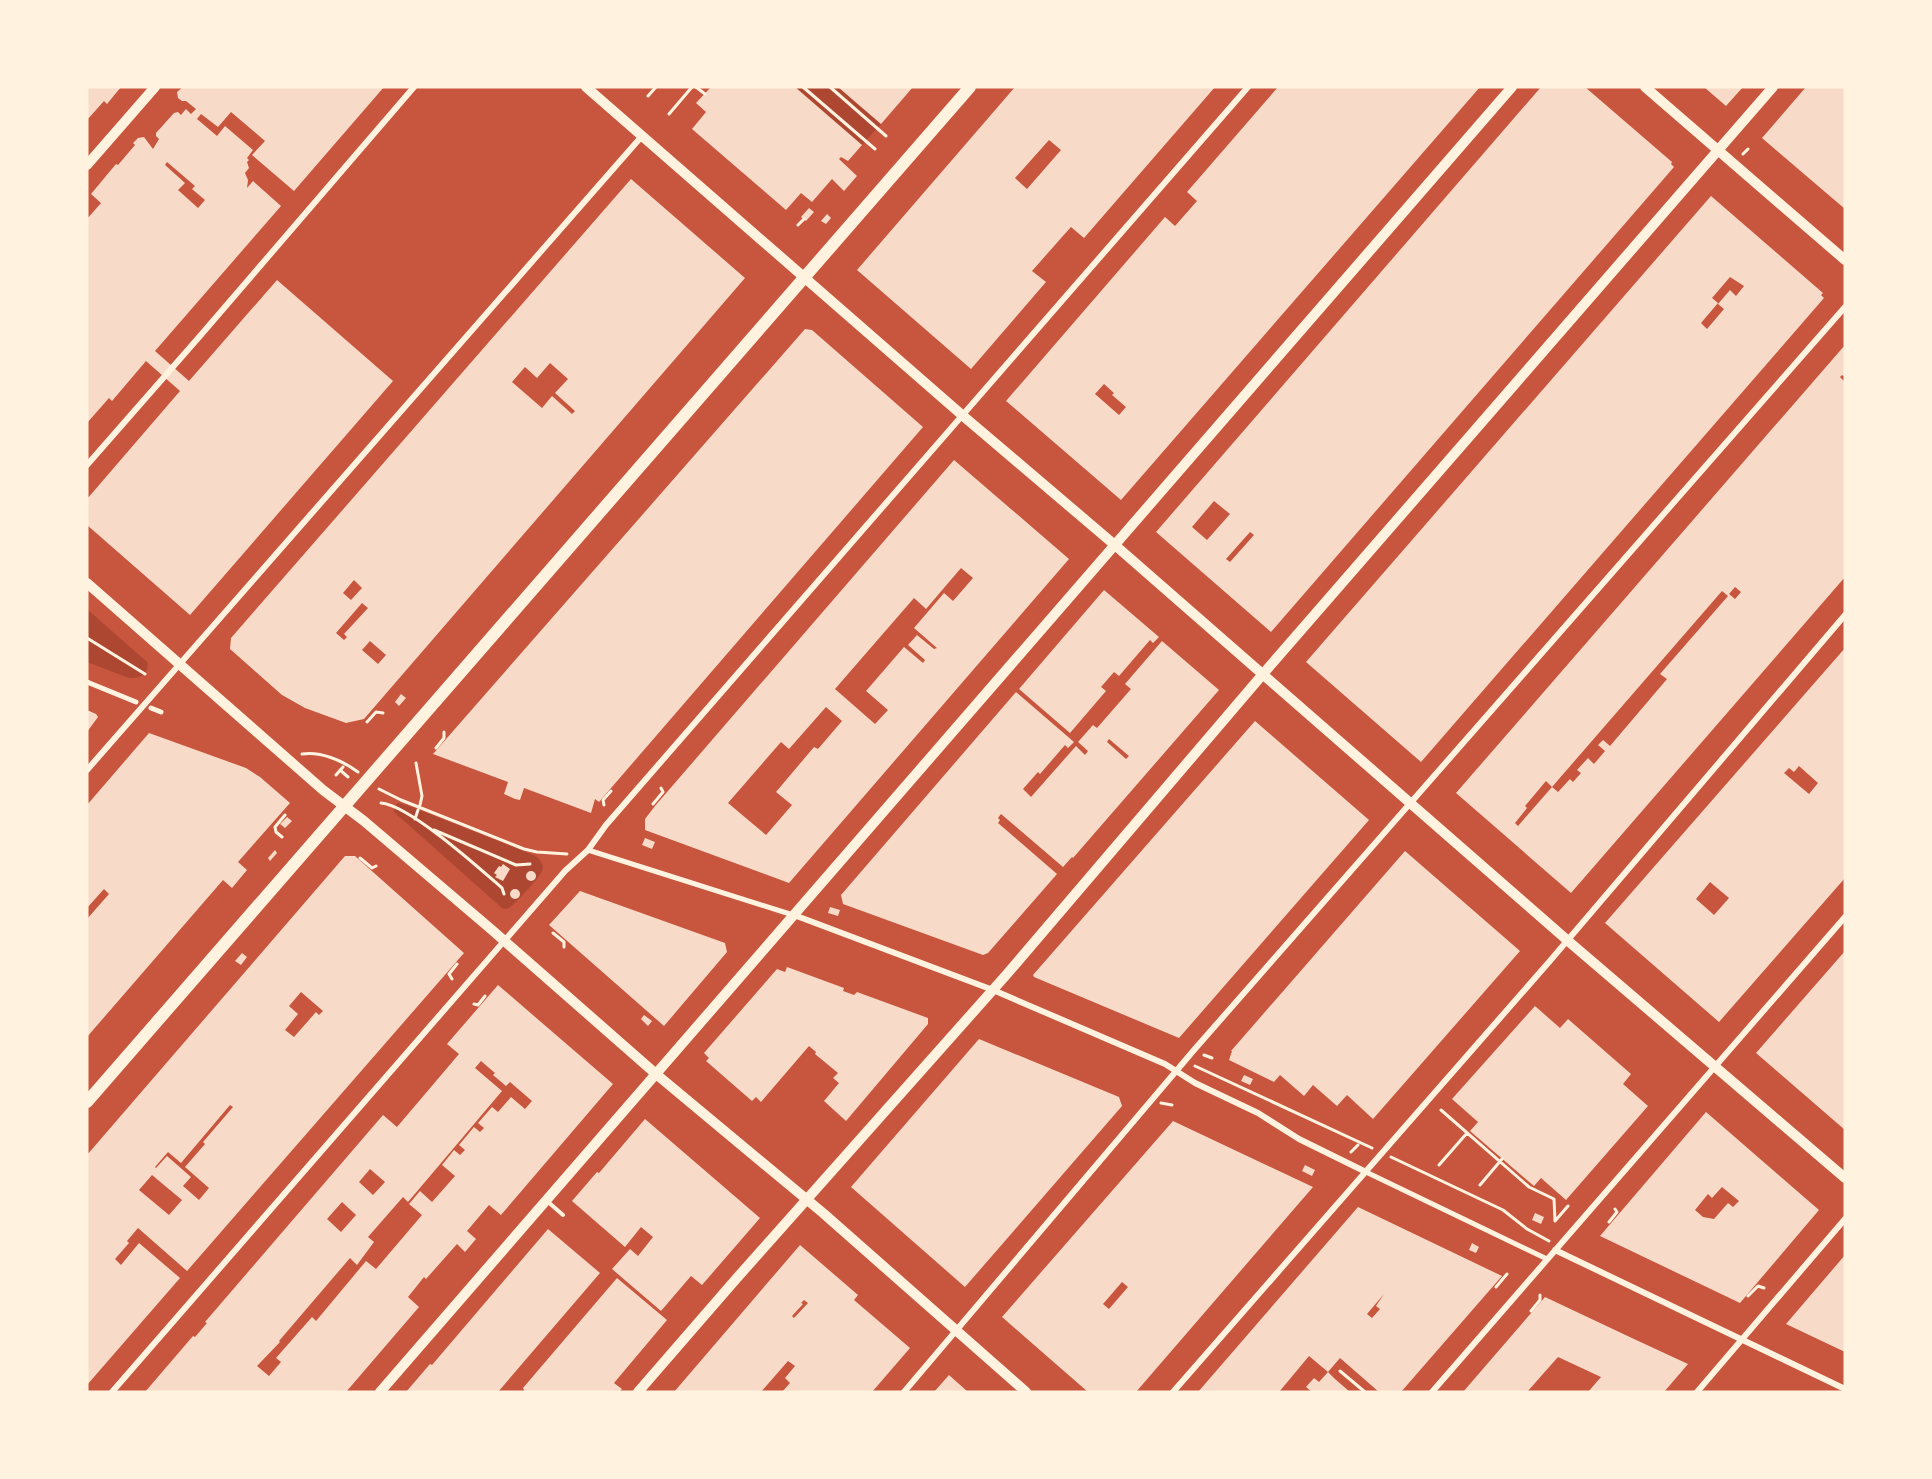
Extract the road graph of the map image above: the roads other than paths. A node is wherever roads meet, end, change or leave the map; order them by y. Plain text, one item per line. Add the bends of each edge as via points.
1 (155, 87) edge
2 (414, 87) edge
3 (586, 87) edge
4 (970, 87) edge
5 (1248, 87) edge
6 (1512, 87) edge
7 (1645, 87) edge
8 (1773, 87) edge
9 (642, 136) junction
10 (1718, 150) junction
11 (87, 165) edge
12 (1845, 260) edge
13 (804, 277) junction
14 (1845, 307) edge
15 (962, 415) junction
16 (87, 465) edge
17 (1116, 546) junction
18 (87, 583) edge
19 (1845, 615) edge
20 (179, 664) junction
21 (1263, 674) junction
22 (87, 682) edge
23 (136, 702) dead end
24 (151, 708) dead end
25 (161, 712) dead end
26 (87, 770) edge
27 (1410, 803) junction
28 (344, 807) junction
29 (588, 850) junction
30 (794, 915) junction
31 (1845, 917) edge
32 (1567, 940) junction
33 (504, 941) junction
34 (993, 990) junction
35 (1715, 1067) junction
36 (1176, 1071) junction
37 (656, 1074) junction
38 (87, 1102) edge
39 (1366, 1172) junction
40 (1845, 1178) edge
41 (546, 1200) junction
42 (807, 1200) junction
43 (563, 1215) dead end
44 (1845, 1219) edge
45 (1555, 1250) junction
46 (1547, 1259) junction
47 (957, 1331) junction
48 (1743, 1339) junction
49 (1845, 1389) edge
50 (112, 1392) edge
51 (380, 1392) edge
52 (638, 1392) edge
53 (904, 1392) edge
54 (1026, 1392) edge
55 (1173, 1392) edge
56 (1432, 1392) edge
57 (1697, 1392) edge

1 - 11 main road
2 - 16 street
3 - 9 main road
4 - 13 main road
5 - 15 street
6 - 17 main road
7 - 10 main road
8 - 10 main road
9 - 13 main road
9 - 20 street
10 - 12 main road
10 - 21 main road
13 - 15 main road
13 - 28 main road
14 - 27 street
15 - 17 main road
15 - 29 street
17 - 21 main road
17 - 30 main road
18 - 20 main road
19 - 32 street
20 - 26 street
20 - 28 main road
21 - 27 main road
21 - 34 main road
22 - 23 street
24 - 25 street
27 - 32 main road
27 - 36 street
28 - 33 main road
28 - 38 main road
29 - 30 street
29 - 33 street
30 - 34 street
30 - 37 main road
31 - 35 street
32 - 35 main road
32 - 39 street
33 - 37 main road
33 - 50 street
34 - 36 street
34 - 42 main road
35 - 40 main road
35 - 45 street
36 - 39 street
36 - 47 street
37 - 41 main road
37 - 42 main road
39 - 46 street
39 - 55 street
41 - 43 lane
41 - 51 main road
42 - 47 main road
42 - 52 main road
44 - 48 street
45 - 46 street
45 - 48 street
46 - 56 street
47 - 53 street
47 - 54 main road
48 - 49 street
48 - 57 street

